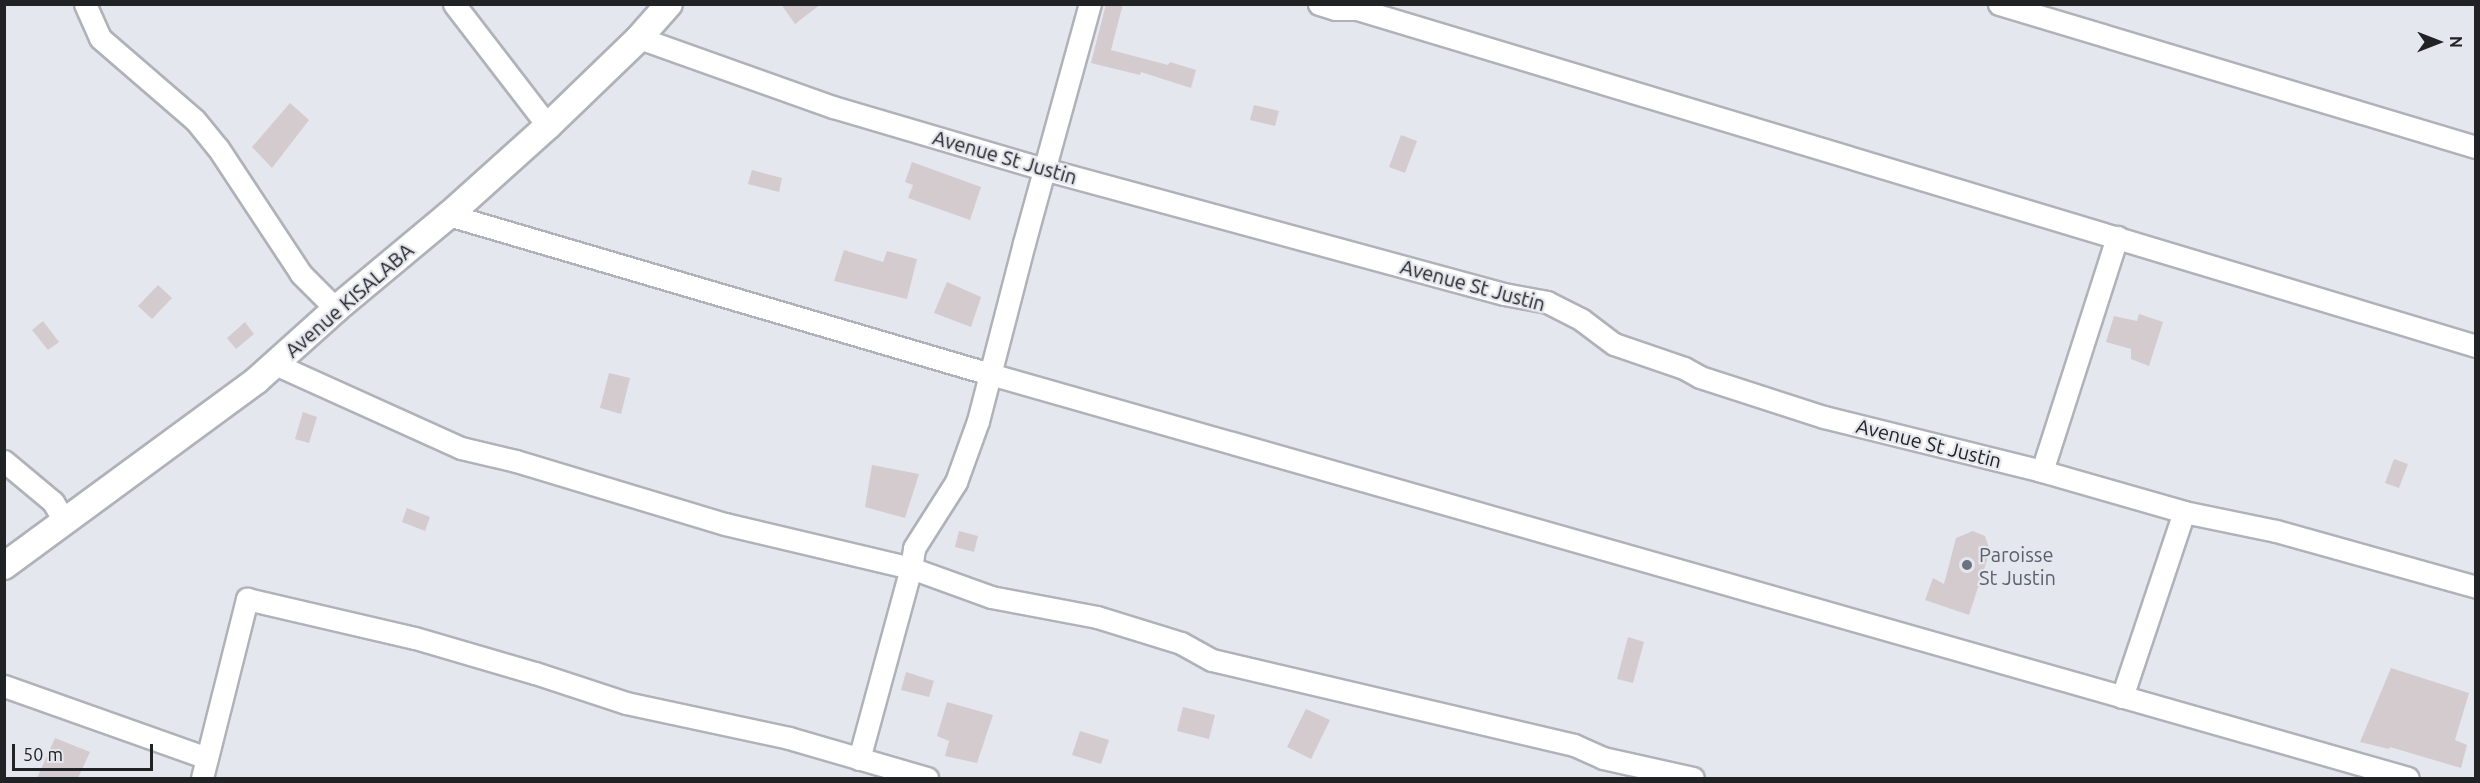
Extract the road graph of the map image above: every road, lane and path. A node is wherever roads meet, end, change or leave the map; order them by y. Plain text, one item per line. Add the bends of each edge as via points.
1 (85, 4) edge
2 (453, 4) edge
3 (669, 4) edge
4 (1090, 4) edge
5 (1320, 4) edge
6 (1999, 4) edge
7 (639, 38) junction
8 (548, 126) junction
9 (2475, 147) edge
10 (1044, 169) junction
11 (449, 215) junction
12 (2116, 237) junction
13 (336, 309) junction
14 (2475, 346) edge
15 (275, 364) junction
16 (990, 374) junction
17 (4, 462) edge
18 (2042, 471) junction
19 (2184, 512) junction
20 (64, 520) junction
21 (4, 566) edge
22 (911, 568) junction
23 (2475, 587) edge
24 (4, 686) edge
25 (2122, 697) junction
26 (859, 759) junction
27 (204, 768) edge
28 (927, 778) edge
29 (1694, 778) edge
30 (2408, 778) edge

1 - 13 street via 100,38 203,129 301,274
2 - 8 street
3 - 7 street, Avenue KISALABA
4 - 10 street
5 - 12 street via 1357,9
6 - 9 street
7 - 8 street, Avenue KISALABA
7 - 10 street, Avenue St Justin via 833,106
8 - 11 street, Avenue KISALABA
10 - 16 street
10 - 18 street, Avenue St Justin via 1504,294 1547,302 1582,320 1614,344 1700,377 1824,417
11 - 13 street, Avenue KISALABA
11 - 16 street
12 - 14 street
12 - 18 street
13 - 15 street, Avenue KISALABA
15 - 20 street, Avenue KISALABA
15 - 22 street via 461,448 725,524
16 - 22 street via 956,482 914,548
16 - 25 street
17 - 20 street via 53,502
18 - 19 street, Avenue St Justin
19 - 23 street, Avenue St Justin via 2276,531
19 - 25 street
20 - 21 street, Avenue KISALABA
22 - 26 street
22 - 29 street via 991,597 1097,617 1180,643 1212,660 1574,745 1603,758
24 - 27 street
25 - 30 street
26 - 27 street via 789,738 626,703 415,638 247,599
26 - 28 street

